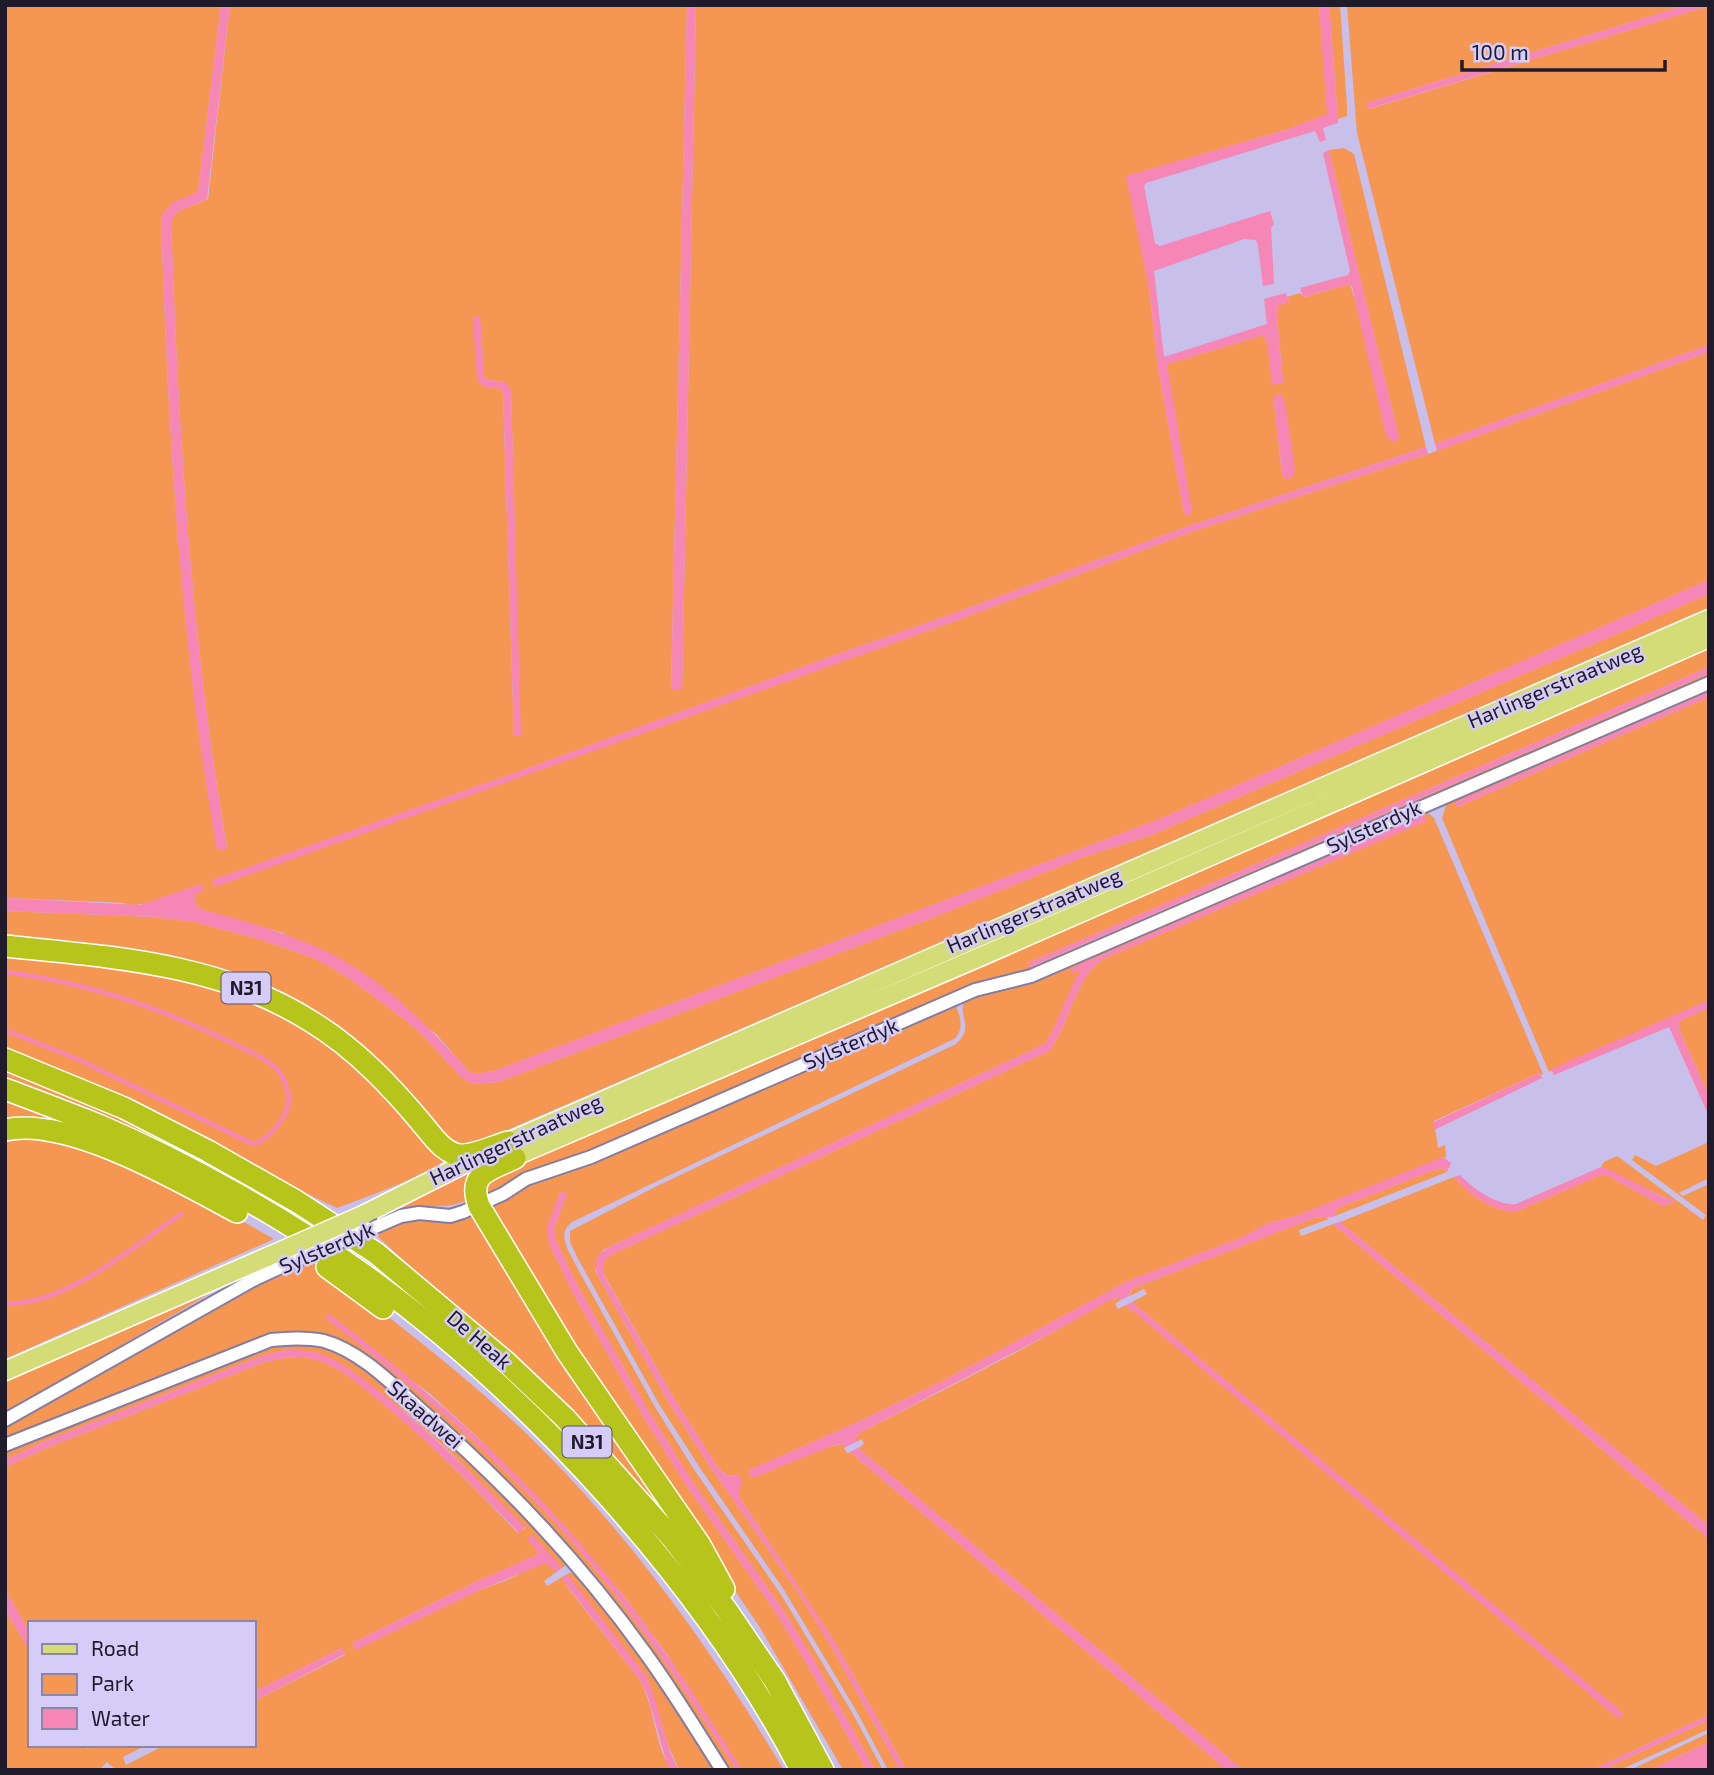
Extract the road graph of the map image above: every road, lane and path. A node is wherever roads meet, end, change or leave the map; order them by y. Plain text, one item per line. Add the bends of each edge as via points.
1 (1709, 619) edge
2 (1709, 638) edge
3 (1709, 683) edge
4 (5, 946) edge
5 (5, 1059) edge
6 (5, 1089) edge
7 (5, 1130) edge
8 (511, 1150) junction
9 (479, 1206) junction
10 (373, 1219) junction
11 (274, 1262) junction
12 (5, 1371) edge
13 (5, 1420) edge
14 (541, 1427) junction
15 (5, 1445) edge
16 (775, 1681) junction
17 (722, 1770) edge
18 (801, 1770) edge
19 (823, 1770) edge

1 - 8 main road, Harlingerstraatweg
2 - 8 main road, Harlingerstraatweg
3 - 9 street, Sylsterdyk via 1031,976 975,990 591,1157 526,1179
4 - 8 highway, N31 via 165,965 242,987 313,1022 362,1058 447,1150 462,1156
5 - 16 highway, De Heak / N31 via 124,1108 208,1152 296,1201 417,1286 565,1418 672,1538
6 - 14 highway, De Heak / N31 via 102,1126 274,1216 373,1282 455,1347
7 - 14 highway, N31 via 34,1128 68,1134 187,1185 266,1227 343,1278
8 - 9 highway via 476,1181
8 - 10 main road, Harlingerstraatweg
9 - 10 street, Sylsterdyk via 450,1216 419,1213
9 - 16 highway, N31 via 567,1352 700,1545
10 - 11 main road, Harlingerstraatweg, bridge
11 - 12 main road, Harlingerstraatweg
11 - 13 street, Sylsterdyk via 255,1279
14 - 18 highway, De Heak / N31 via 620,1511 688,1594
15 - 17 street, Skaadwei via 271,1340 301,1337 326,1342 357,1357 397,1389 514,1497 638,1643
16 - 19 highway, De Heak / N31

